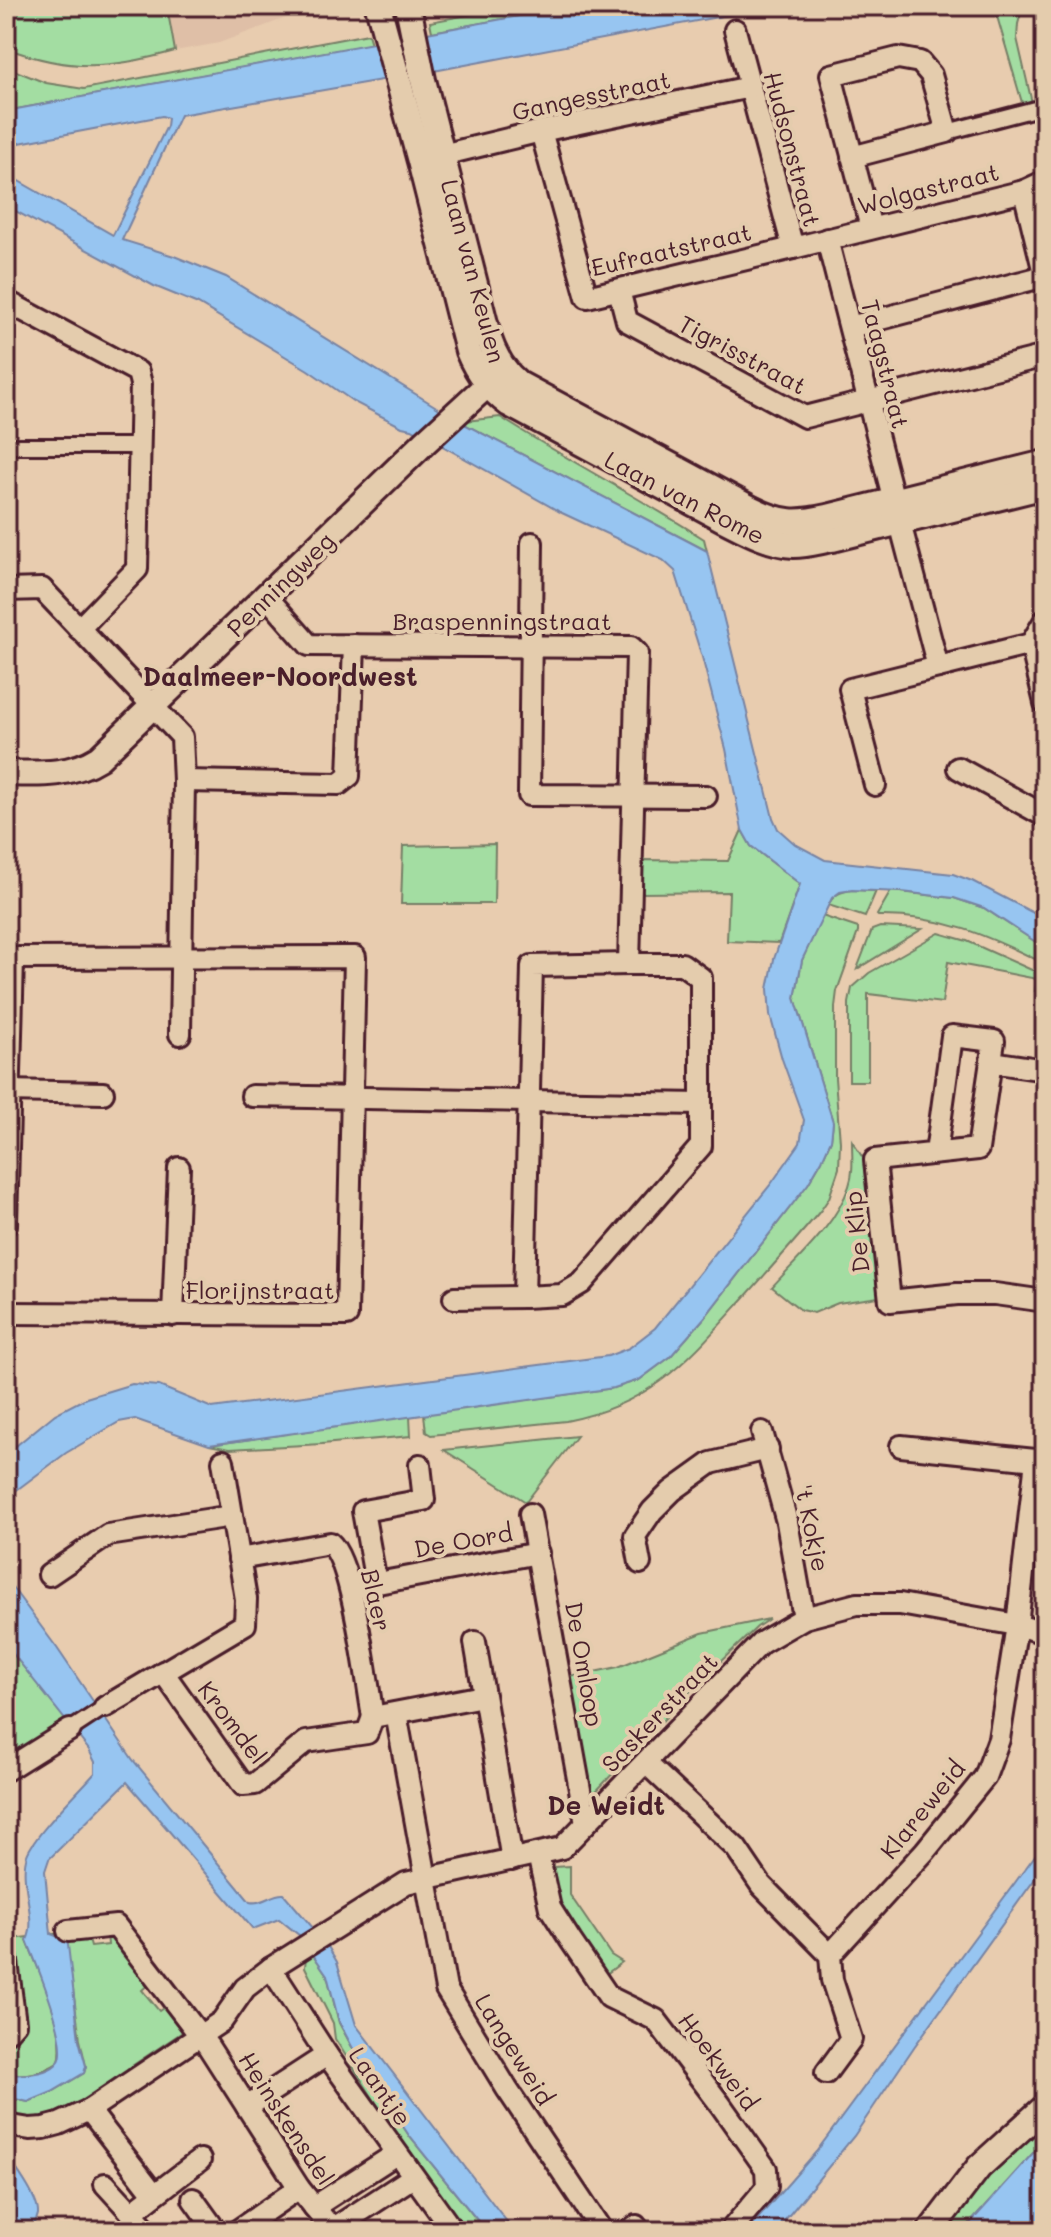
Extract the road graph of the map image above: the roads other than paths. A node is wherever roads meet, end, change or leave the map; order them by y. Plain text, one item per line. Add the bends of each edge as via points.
1 (378, 6) edge
2 (408, 6) edge
3 (735, 30) dead end
4 (412, 82) junction
5 (750, 87) junction
6 (1039, 108) dead end
7 (541, 131) junction
8 (947, 132) junction
9 (852, 157) junction
10 (431, 158) junction
11 (871, 228) junction
12 (827, 239) junction
13 (793, 248) junction
14 (1045, 276) edge
15 (619, 290) junction
16 (6, 301) edge
17 (850, 327) junction
18 (1045, 356) edge
19 (496, 377) junction
20 (868, 402) junction
21 (6, 446) edge
22 (140, 446) junction
23 (1045, 463) edge
24 (1045, 486) edge
25 (897, 512) junction
26 (532, 543) dead end
27 (6, 590) edge
28 (267, 597) junction
29 (1045, 620) edge
30 (79, 629) junction
31 (1031, 644) junction
32 (354, 645) junction
33 (532, 647) junction
34 (938, 667) junction
35 (1045, 703) edge
36 (154, 707) junction
37 (958, 768) dead end
38 (6, 773) edge
39 (184, 781) junction
40 (875, 785) dead end
41 (633, 795) junction
42 (706, 796) dead end
43 (1045, 816) edge
44 (182, 957) junction
45 (629, 964) junction
46 (180, 1034) dead end
47 (992, 1062) junction
48 (1045, 1070) edge
49 (8, 1091) edge
50 (103, 1093) dead end
51 (252, 1096) dead end
52 (352, 1098) junction
53 (529, 1100) junction
54 (701, 1104) junction
55 (936, 1153) junction
56 (179, 1168) dead end
57 (6, 1225) edge
58 (524, 1297) junction
59 (454, 1298) dead end
60 (1045, 1301) edge
61 (6, 1313) edge
62 (173, 1315) junction
63 (901, 1446) dead end
64 (1041, 1460) edge
65 (223, 1461) dead end
66 (420, 1465) dead end
67 (530, 1514) dead end
68 (232, 1516) junction
69 (1036, 1536) edge
70 (538, 1553) junction
71 (239, 1559) junction
72 (640, 1563) dead end
73 (49, 1575) dead end
74 (376, 1583) junction
75 (351, 1588) junction
76 (804, 1618) junction
77 (1017, 1625) junction
78 (1045, 1633) edge
79 (475, 1642) dead end
80 (163, 1672) junction
81 (483, 1696) junction
82 (105, 1707) joint
83 (396, 1713) junction
84 (373, 1717) junction
85 (70, 1730) joint
86 (646, 1763) junction
87 (6, 1770) edge
88 (586, 1823) junction
89 (538, 1854) junction
90 (512, 1860) junction
91 (427, 1878) junction
92 (68, 1931) dead end
93 (6, 1955) edge
94 (830, 1955) junction
95 (271, 1968) junction
96 (6, 2033) edge
97 (199, 2035) junction
98 (327, 2055) junction
99 (826, 2073) dead end
100 (247, 2107) junction
101 (1045, 2107) edge
102 (89, 2110) junction
103 (6, 2125) edge
104 (396, 2154) junction
105 (200, 2160) dead end
106 (413, 2177) junction
107 (105, 2184) dead end
108 (299, 2188) junction
109 (154, 2194) junction
110 (193, 2199) dead end
111 (314, 2207) junction
112 (131, 2213) junction
113 (331, 2230) edge
114 (148, 2231) edge
115 (216, 2231) edge
116 (237, 2231) edge
117 (453, 2231) edge
118 (602, 2231) edge
119 (629, 2231) edge
120 (640, 2231) edge
121 (730, 2231) edge
122 (930, 2231) edge

1 - 4 street
2 - 4 street
3 - 5 street, Hudsonstraat
4 - 10 street, Laan van Keulen
5 - 7 street, Gangesstraat
5 - 13 street, Hudsonstraat
6 - 8 street
7 - 10 street, Gangesstraat
7 - 15 street, Eufraatstraat via 587,297
8 - 9 street
8 - 9 street via 931,75 920,62 898,58 845,71 831,75
9 - 11 street
10 - 19 street, Laan van Keulen via 494,353
11 - 12 street, Wolgastraat
11 - 14 street, Wolgastraat via 1032,188
12 - 13 street, Hudsonstraat
12 - 17 street, Taagstraat
13 - 15 street, Eufraatstraat
14 - 17 street
15 - 20 street, Tigrisstraat via 627,321 805,417
16 - 22 street via 138,372
17 - 20 street, Taagstraat
18 - 20 street, Tigrisstraat
19 - 25 street, Laan van Rome via 519,384 772,519 807,522
19 - 28 street, Penningweg
20 - 25 street, Taagstraat
21 - 22 street
22 - 30 street via 137,569
23 - 25 street, Laan van Rome
24 - 25 street, Laan van Rome
25 - 34 street, Taagstraat
26 - 33 street
27 - 30 street via 42,589
28 - 32 street, Braspenningstraat via 309,645
28 - 36 street, Penningweg
29 - 31 street
30 - 36 street
31 - 34 street
31 - 35 street
32 - 33 street, Braspenningstraat
32 - 39 street via 349,776 339,784
33 - 41 street, Braspenningstraat via 631,647 637,653
33 - 41 street via 529,795
34 - 40 street via 850,689
36 - 38 street, Penningweg via 89,764 62,772
36 - 39 street via 182,737
37 - 43 street
39 - 44 street
41 - 42 street
41 - 45 street, Braspenningstraat
44 - 46 street
44 - 49 street, Florijnstraat via 13,958
44 - 52 street, Florijnstraat via 355,957
45 - 53 street via 532,966
45 - 54 street via 682,964 701,978
47 - 48 street
47 - 55 street, De Klip via 978,1149
47 - 55 street via 994,1041 952,1036
49 - 50 street
49 - 57 street, Florijnstraat
51 - 52 street
52 - 53 street
52 - 62 street, Florijnstraat via 347,1315
53 - 54 street
53 - 58 street
54 - 58 street via 701,1146 582,1283 562,1295
55 - 60 street, De Klip via 875,1160 890,1301 995,1294
56 - 62 street
58 - 59 street
61 - 62 street, Florijnstraat
63 - 64 street
64 - 69 street
65 - 68 street, Kromdel
66 - 74 street, Blaer via 424,1500 363,1511
67 - 70 street, De Omloop
68 - 71 street, Kromdel
68 - 73 street via 108,1535
69 - 77 street
70 - 74 street, De Oord
70 - 88 street, De Omloop
71 - 75 street, Blaer via 330,1543
71 - 80 street, Kromdel via 245,1624
72 - 76 street, 't Kokje via 635,1536 672,1491 711,1463 765,1441 787,1522
74 - 75 street, De Oord
75 - 84 street, Blaer
76 - 77 street, Saskerstraat via 857,1604 900,1604
76 - 86 street, Saskerstraat via 761,1643
77 - 78 street, Saskerstraat
77 - 94 street, Klareweid via 999,1739 985,1777
79 - 81 street
80 - 82 street, Kromdel
80 - 84 street, Kromdel via 243,1785 255,1784 306,1742 367,1733
81 - 83 street, Kromdel
81 - 90 street
82 - 85 street
83 - 84 street, Kromdel
83 - 91 street
85 - 87 street
86 - 88 street, Saskerstraat
86 - 94 street via 736,1848 761,1885
88 - 89 street, Saskerstraat via 562,1848
89 - 90 street, Saskerstraat
89 - 121 street, Hoekweid via 550,1908 609,1997 656,2020 766,2169 767,2187
90 - 91 street, Saskerstraat
91 - 95 street, Saskerstraat via 406,1883
91 - 118 street, Langeweid via 446,1989
92 - 97 street, Heinskensdel via 116,1926
93 - 96 street via 15,2023
94 - 99 street via 832,1980 851,2039
95 - 97 street via 245,1988 222,2021
95 - 98 street, Laantje
97 - 100 street, Heinskensdel
97 - 102 street
98 - 100 street
98 - 104 street, Laantje
100 - 108 street, Heinskensdel
101 - 122 street via 979,2167
102 - 103 street via 44,2128
102 - 109 street
104 - 106 street, Laantje
104 - 111 street
105 - 109 street
106 - 113 street
106 - 117 street, Laantje
107 - 112 street
108 - 111 street, Heinskensdel
108 - 116 street
109 - 112 street
110 - 115 street
111 - 113 street, Heinskensdel
112 - 114 street
119 - 120 street via 636,2226

